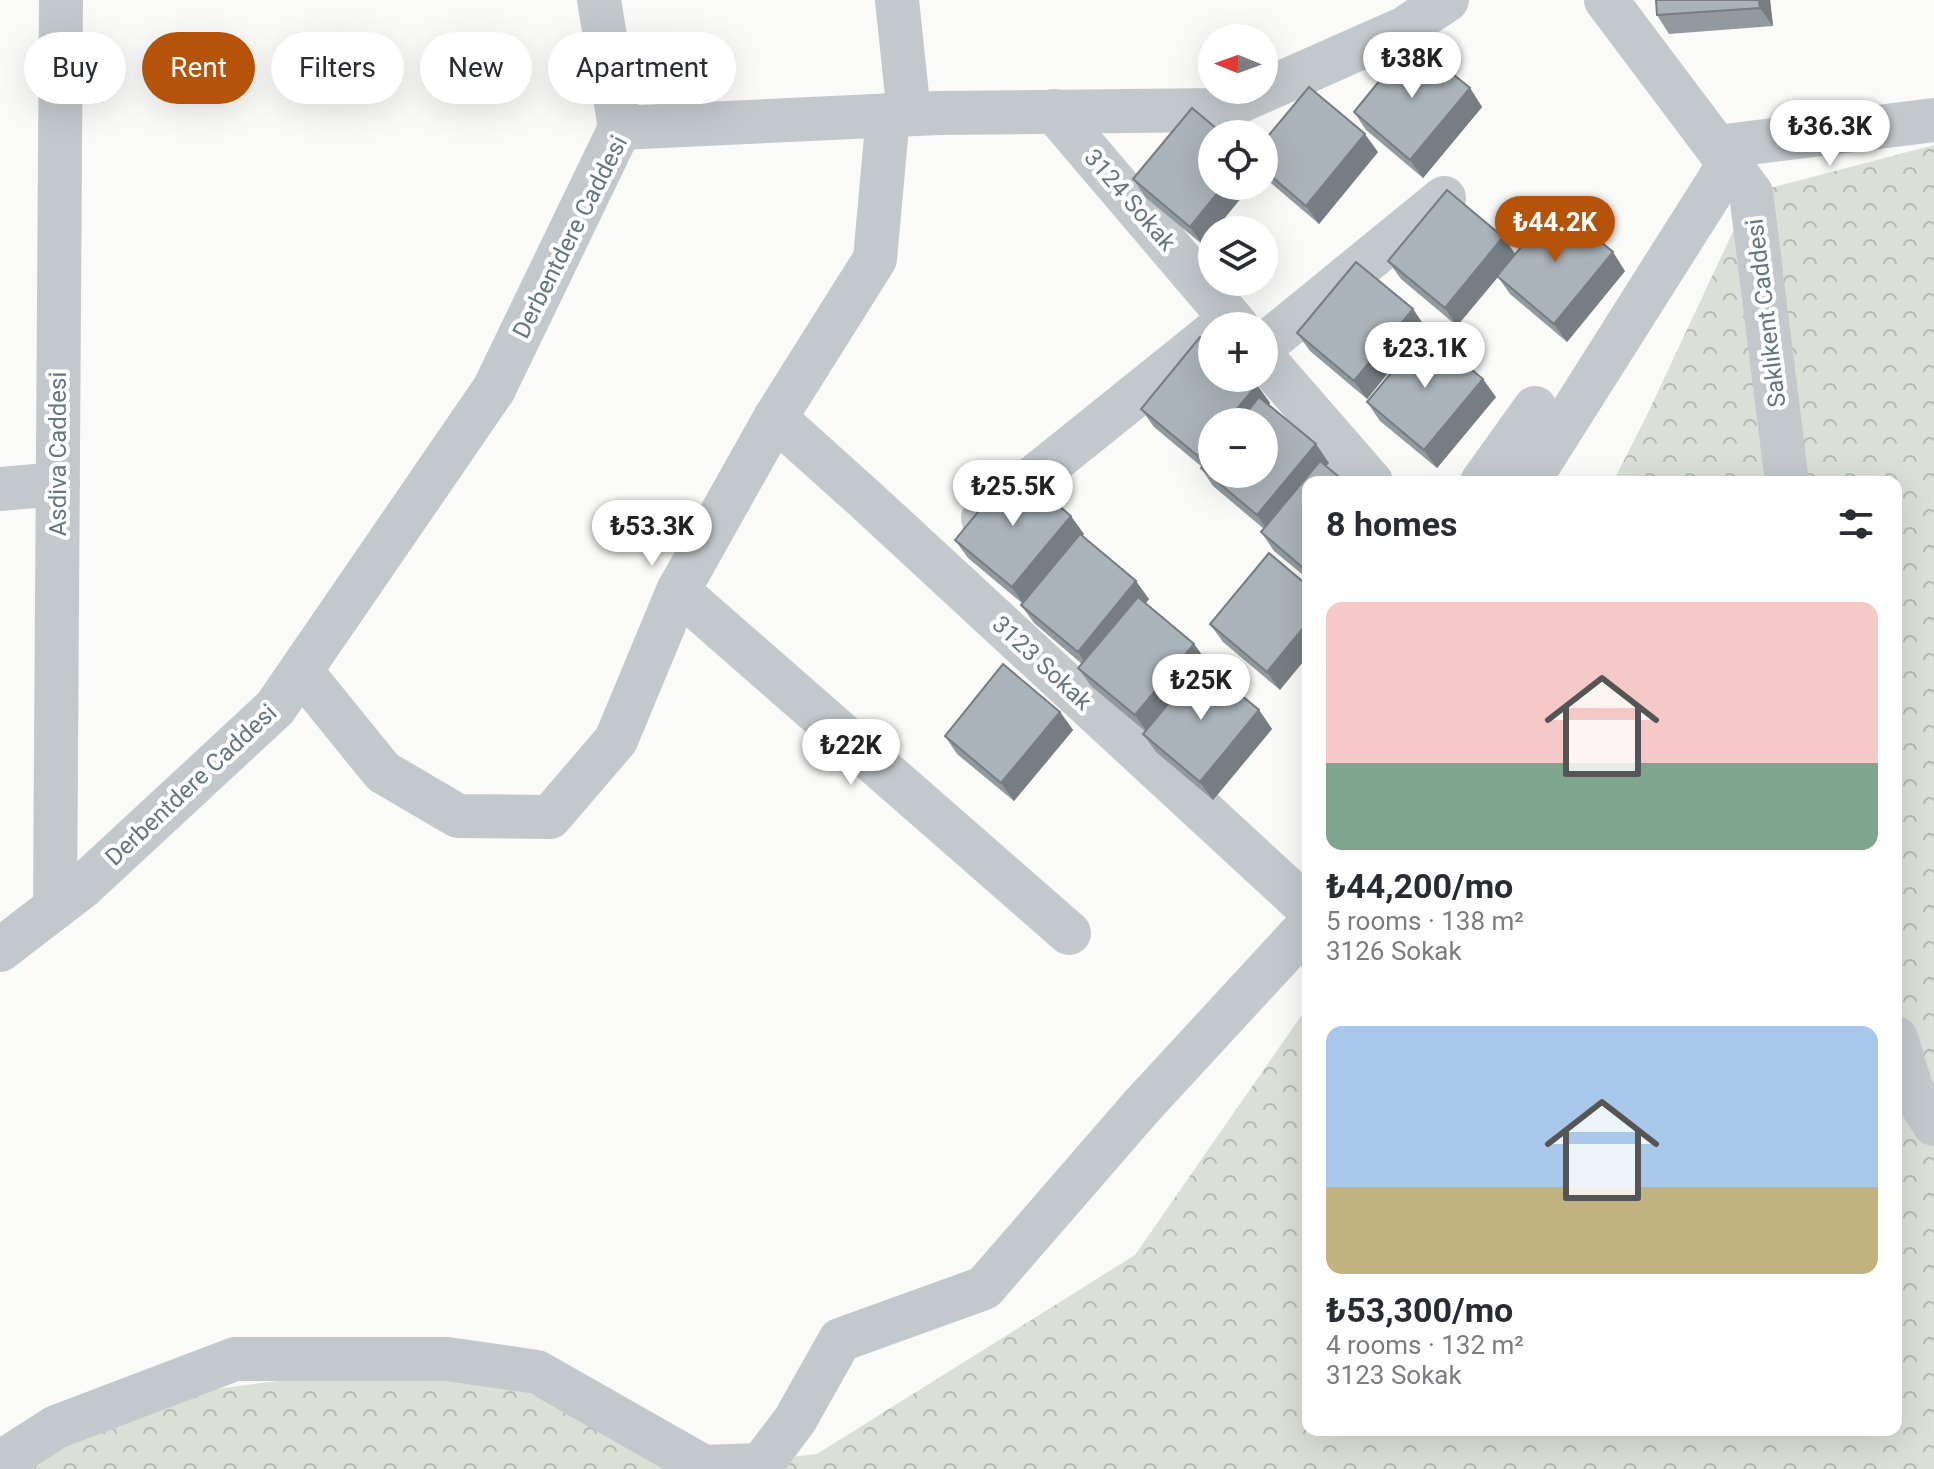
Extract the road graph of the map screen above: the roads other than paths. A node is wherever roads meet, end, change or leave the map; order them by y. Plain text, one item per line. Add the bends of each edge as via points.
1 (61, 0) edge
2 (599, 0) edge
3 (897, 0) edge
4 (1447, 0) edge
5 (1606, 0) edge
6 (1054, 111) junction
7 (898, 114) junction
8 (1934, 120) edge
9 (620, 128) junction
10 (1723, 156) junction
11 (1444, 198) edge
12 (1218, 312) edge
13 (1262, 312) edge
14 (1198, 357) edge
15 (1278, 375) edge
16 (1535, 408) dead end
17 (775, 418) junction
18 (1366, 476) edge
19 (1486, 476) edge
20 (1532, 476) edge
21 (1786, 476) edge
22 (58, 484) junction
23 (0, 489) edge
24 (931, 560) junction
25 (678, 591) junction
26 (301, 671) junction
27 (1302, 902) edge
28 (55, 908) junction
29 (1069, 933) dead end
30 (1302, 933) edge
31 (0, 950) edge
32 (1902, 1058) edge
33 (1934, 1124) edge
34 (0, 1463) edge

1 - 22 street, Asdiva Caddesi
2 - 9 street
3 - 7 street
4 - 6 street, Derbentdere Caddesi via 1405,28 1220,110
5 - 10 street, Saklıkent Caddesi
6 - 7 street, Derbentdere Caddesi
6 - 12 street, 3124 Sokak
7 - 9 street, Derbentdere Caddesi
7 - 17 street via 875,259
8 - 10 street
9 - 26 street, Derbentdere Caddesi via 494,389
10 - 20 street
10 - 21 street, Saklıkent Caddesi via 1751,193
11 - 13 street
14 - 24 street
15 - 18 street
16 - 19 street
17 - 24 street, 3123 Sokak
17 - 25 street
22 - 23 street
22 - 28 street, Asdiva Caddesi
24 - 27 street, 3123 Sokak
25 - 26 street via 616,740 550,817 458,816 383,772
25 - 29 street
26 - 28 street, Derbentdere Caddesi via 275,708
28 - 31 street, Derbentdere Caddesi
30 - 34 street via 984,1288 840,1340 795,1420 761,1465 704,1467 537,1372 447,1359 235,1359 56,1427
32 - 33 street via 1911,1088

